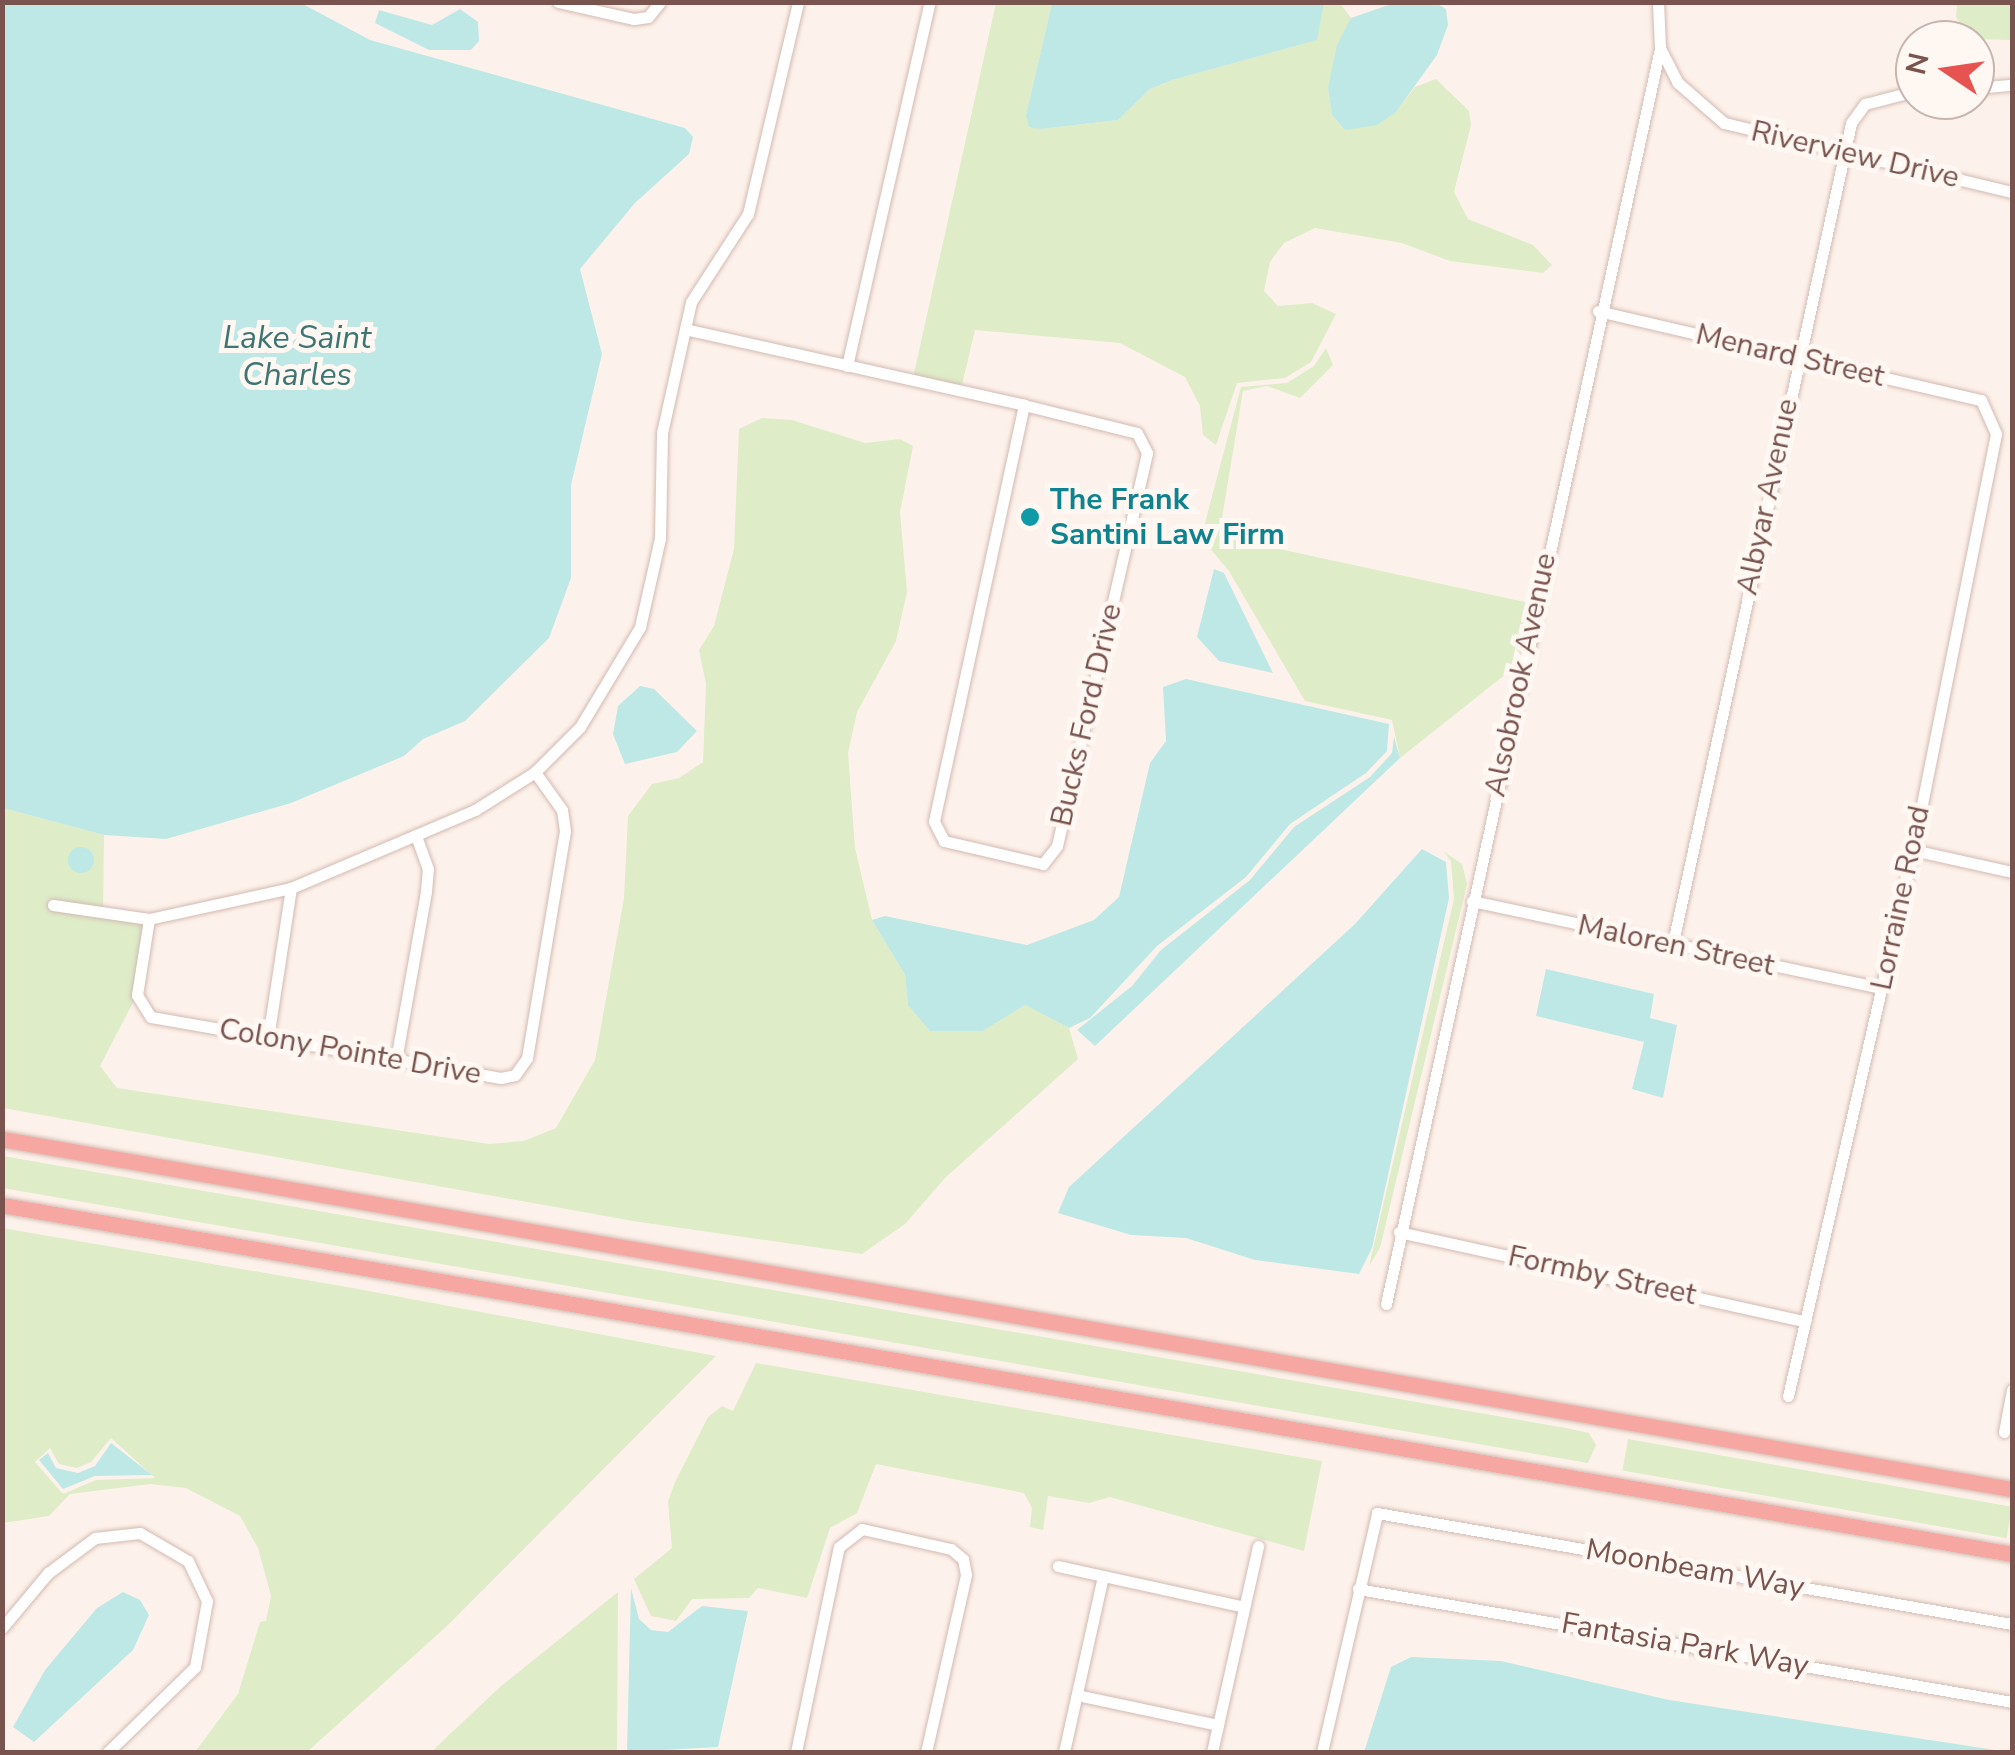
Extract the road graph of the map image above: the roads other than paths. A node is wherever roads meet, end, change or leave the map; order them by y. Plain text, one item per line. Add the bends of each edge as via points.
1 (558, 2) edge
2 (660, 2) edge
3 (798, 2) edge
4 (930, 2) edge
5 (1658, 2) edge
6 (1660, 48) junction
7 (1895, 96) edge
8 (1843, 154) junction
9 (2012, 192) edge
10 (1598, 312) junction
11 (685, 329) junction
12 (1798, 358) junction
13 (847, 366) junction
14 (1981, 400) joint
15 (1024, 405) junction
16 (535, 772) junction
17 (418, 839) junction
18 (1912, 850) junction
19 (2012, 872) edge
20 (291, 888) junction
21 (1472, 901) junction
22 (53, 905) dead end
23 (150, 919) junction
24 (1672, 947) junction
25 (1881, 988) junction
26 (268, 1038) junction
27 (396, 1060) junction
28 (2, 1139) edge
29 (2, 1205) edge
30 (1399, 1232) junction
31 (1386, 1304) dead end
32 (1805, 1320) junction
33 (2012, 1390) edge
34 (1788, 1396) dead end
35 (2004, 1432) dead end
36 (2012, 1489) edge
37 (1258, 1546) dead end
38 (2012, 1554) edge
39 (1058, 1566) dead end
40 (1104, 1576) junction
41 (1358, 1589) junction
42 (1244, 1607) junction
43 (2012, 1624) edge
44 (2, 1628) edge
45 (1077, 1694) junction
46 (2012, 1702) edge
47 (1218, 1726) junction
48 (108, 1752) edge
49 (796, 1752) edge
50 (926, 1752) edge
51 (1064, 1752) edge
52 (1212, 1752) edge
53 (1322, 1752) edge

1 - 2 street via 648,18
3 - 11 street via 748,214 701,282
4 - 13 street
5 - 6 street, Riverview Drive
6 - 8 street, Riverview Drive via 1677,82 1724,123
6 - 10 street, Alsobrook Avenue
7 - 8 street, Albyar Avenue via 1864,104
8 - 9 street, Riverview Drive
8 - 12 street, Albyar Avenue
10 - 12 street, Menard Street
10 - 21 street, Alsobrook Avenue
11 - 13 street, Bucks Ford Drive
11 - 16 street via 662,433 660,538 640,627 605,694
12 - 14 street, Menard Street
12 - 24 street, Albyar Avenue
13 - 15 street, Bucks Ford Drive
14 - 18 street, Lorraine Road via 1996,434
15 - 15 street, Bucks Ford Drive via 1137,433 1147,453 1058,846 1043,864 944,841 934,822
16 - 17 street
16 - 27 street, Colony Pointe Drive via 562,810 565,832 527,1058 516,1074 500,1078
17 - 20 street
17 - 27 street via 428,868 426,891
18 - 19 street
18 - 25 street, Lorraine Road
20 - 23 street
20 - 26 street
21 - 24 street, Maloren Street
21 - 30 street, Alsobrook Avenue
22 - 23 street
23 - 26 street, Colony Pointe Drive via 140,1009 151,1017
24 - 25 street, Maloren Street
25 - 32 street, Lorraine Road
26 - 27 street, Colony Pointe Drive
28 - 36 highway
29 - 38 highway
30 - 31 street, Alsobrook Avenue
30 - 32 street, Formby Street
32 - 34 street, Lorraine Road
33 - 35 street
37 - 42 street
39 - 40 street
40 - 42 street
40 - 45 street
41 - 43 street, Moonbeam Way via 1377,1513
41 - 46 street, Fantasia Park Way
41 - 53 street
42 - 47 street
44 - 48 street via 48,1573 95,1538 140,1533 188,1560 207,1601 195,1668
45 - 47 street
45 - 51 street
47 - 52 street
49 - 50 street via 839,1547 862,1529 951,1549 963,1559 966,1574

